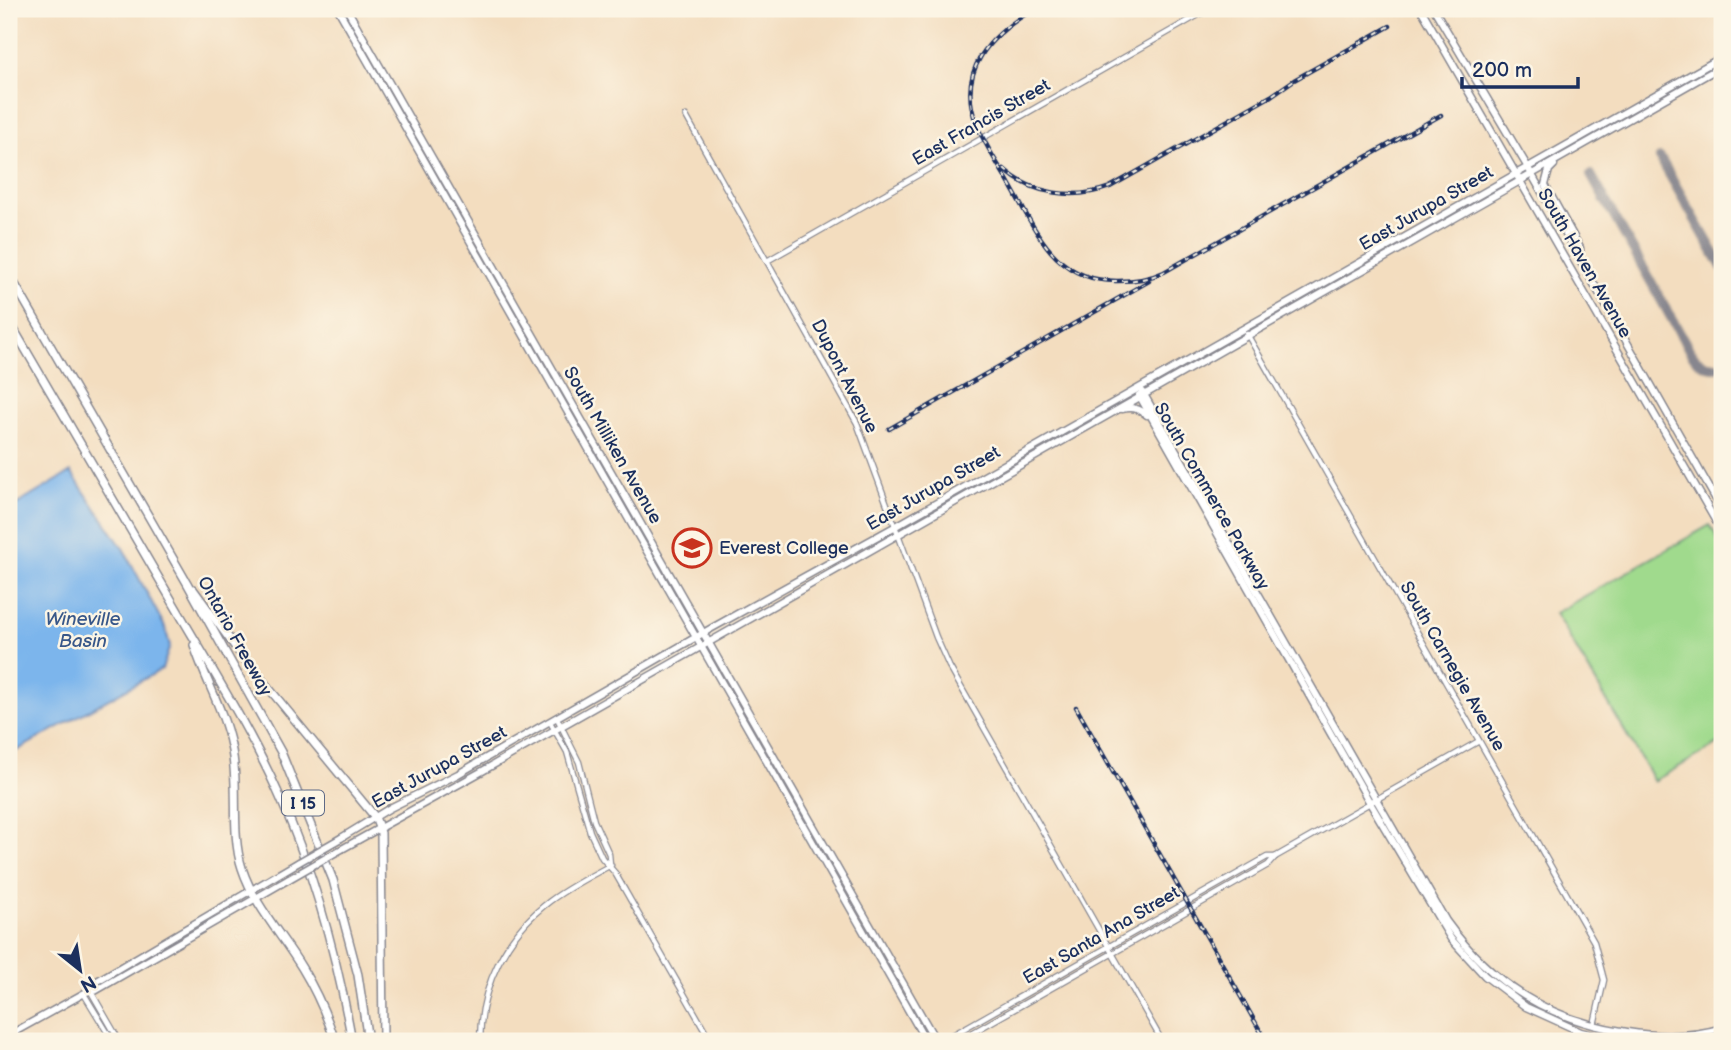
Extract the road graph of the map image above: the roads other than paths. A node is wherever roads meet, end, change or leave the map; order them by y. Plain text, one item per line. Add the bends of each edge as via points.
1 (338, 9) edge
2 (347, 9) edge
3 (1209, 9) edge
4 (1421, 9) edge
5 (1434, 9) edge
6 (368, 45) junction
7 (361, 49) junction
8 (1722, 57) edge
9 (1722, 66) edge
10 (1647, 109) junction
11 (686, 116) dead end
12 (1606, 123) junction
13 (1578, 149) junction
14 (1566, 155) junction
15 (1527, 166) junction
16 (1517, 172) junction
17 (1531, 174) junction
18 (1521, 179) junction
19 (1394, 243) junction
20 (1580, 259) junction
21 (767, 261) junction
22 (9, 274) edge
23 (1357, 274) junction
24 (1335, 276) junction
25 (1302, 306) junction
26 (9, 321) edge
27 (1244, 327) junction
28 (1248, 336) junction
29 (1138, 388) junction
30 (1142, 395) junction
31 (1114, 411) junction
32 (1153, 422) junction
33 (1722, 510) edge
34 (896, 526) junction
35 (1722, 532) edge
36 (899, 534) junction
37 (187, 583) junction
38 (190, 631) junction
39 (704, 632) junction
40 (696, 637) junction
41 (710, 642) junction
42 (701, 646) junction
43 (554, 720) junction
44 (558, 728) junction
45 (1479, 741) junction
46 (1373, 801) junction
47 (375, 817) junction
48 (379, 827) junction
49 (1275, 857) junction
50 (611, 865) junction
51 (250, 889) junction
52 (255, 898) junction
53 (1108, 947) junction
54 (1112, 954) junction
55 (87, 992) junction
56 (1593, 1027) junction
57 (1722, 1028) edge
58 (9, 1035) edge
59 (1586, 1038) edge
60 (1722, 1038) edge
61 (1594, 1039) edge
62 (117, 1041) edge
63 (335, 1041) edge
64 (352, 1041) edge
65 (368, 1041) edge
66 (383, 1041) edge
67 (480, 1041) edge
68 (711, 1041) edge
69 (926, 1041) edge
70 (939, 1041) edge
71 (958, 1041) edge
72 (1162, 1041) edge
73 (1618, 1041) edge
74 (1706, 1041) edge

1 - 7 main road, South Milliken Avenue
2 - 6 main road, South Milliken Avenue
3 - 21 street, East Francis Street
4 - 16 main road, South Haven Avenue
5 - 15 main road, South Haven Avenue
6 - 7 main road
6 - 39 main road, South Milliken Avenue
7 - 40 main road, South Milliken Avenue
8 - 12 main road, East Jurupa Street
9 - 10 main road, East Jurupa Street
10 - 12 main road
10 - 13 main road, East Jurupa Street
11 - 21 street, Dupont Avenue
12 - 13 main road
12 - 15 main road, East Jurupa Street
13 - 14 main road, East Jurupa Street
14 - 17 main road, East Jurupa Street
14 - 20 main road via 1549,170 1545,186 1580,248
15 - 16 main road, East Jurupa Street
15 - 17 main road, South Haven Avenue
16 - 18 main road, South Haven Avenue
16 - 19 main road, East Jurupa Street
17 - 18 main road, East Jurupa Street
17 - 20 main road, South Haven Avenue
18 - 23 main road, East Jurupa Street
18 - 35 main road, South Haven Avenue
19 - 23 main road via 1359,267
19 - 24 main road, East Jurupa Street
20 - 33 main road, South Haven Avenue
21 - 34 street, Dupont Avenue via 857,423
22 - 37 highway, Ontario Freeway / I 15
23 - 25 main road, East Jurupa Street
24 - 25 main road via 1333,284
24 - 27 main road, East Jurupa Street
25 - 28 main road, East Jurupa Street
26 - 38 highway, Ontario Freeway / I 15
27 - 28 street, South Carnegie Avenue
27 - 29 main road, East Jurupa Street
28 - 30 main road, East Jurupa Street
28 - 45 street, South Carnegie Avenue
29 - 30 main road, South Commerce Parkway
29 - 34 main road, East Jurupa Street
30 - 31 main road, East Jurupa Street
30 - 32 main road, South Commerce Parkway
30 - 46 main road, South Commerce Parkway
31 - 32 main road via 1140,410
31 - 36 main road, East Jurupa Street
32 - 46 main road, South Commerce Parkway
34 - 36 street, Dupont Avenue
34 - 39 main road, East Jurupa Street
36 - 41 main road, East Jurupa Street
36 - 53 street, Dupont Avenue via 939,644
37 - 47 highway
37 - 65 highway, Ontario Freeway / I 15 via 297,788 333,880 358,975
38 - 51 highway via 232,747 237,853
38 - 64 highway, Ontario Freeway / I 15 via 280,797 330,939
39 - 40 main road, East Jurupa Street
39 - 41 main road, South Milliken Avenue
40 - 42 main road, South Milliken Avenue
40 - 43 main road, East Jurupa Street
41 - 42 main road, East Jurupa Street
41 - 70 main road, South Milliken Avenue
42 - 44 main road, East Jurupa Street
42 - 69 main road, South Milliken Avenue
43 - 44 street
43 - 47 main road, East Jurupa Street
44 - 48 main road, East Jurupa Street
44 - 50 street via 590,832 602,858
45 - 46 street, East Santa Ana Street
45 - 56 street, South Carnegie Avenue via 1594,942 1604,980
46 - 49 street, East Santa Ana Street
46 - 56 main road, South Commerce Parkway via 1468,950 1524,997
46 - 59 main road, South Commerce Parkway via 1440,925 1463,954 1526,1007
47 - 48 highway
47 - 51 main road, East Jurupa Street, bridge
48 - 52 main road, East Jurupa Street, bridge
48 - 66 highway
49 - 53 street, East Santa Ana Street via 1267,857
49 - 54 street, East Santa Ana Street
50 - 67 street via 551,900 518,932 491,979
50 - 68 street
51 - 52 highway
51 - 55 main road, East Jurupa Street via 91,985
52 - 55 main road, East Jurupa Street
52 - 63 highway via 303,968
53 - 54 street, Dupont Avenue
53 - 70 street, East Santa Ana Street
54 - 71 street, East Santa Ana Street
54 - 72 street, Dupont Avenue
55 - 58 main road, East Jurupa Street
55 - 62 street
56 - 57 main road, South Commerce Parkway via 1651,1035
56 - 59 main road
56 - 61 main road
59 - 61 main road, South Commerce Parkway
60 - 74 main road
61 - 73 main road, South Commerce Parkway

